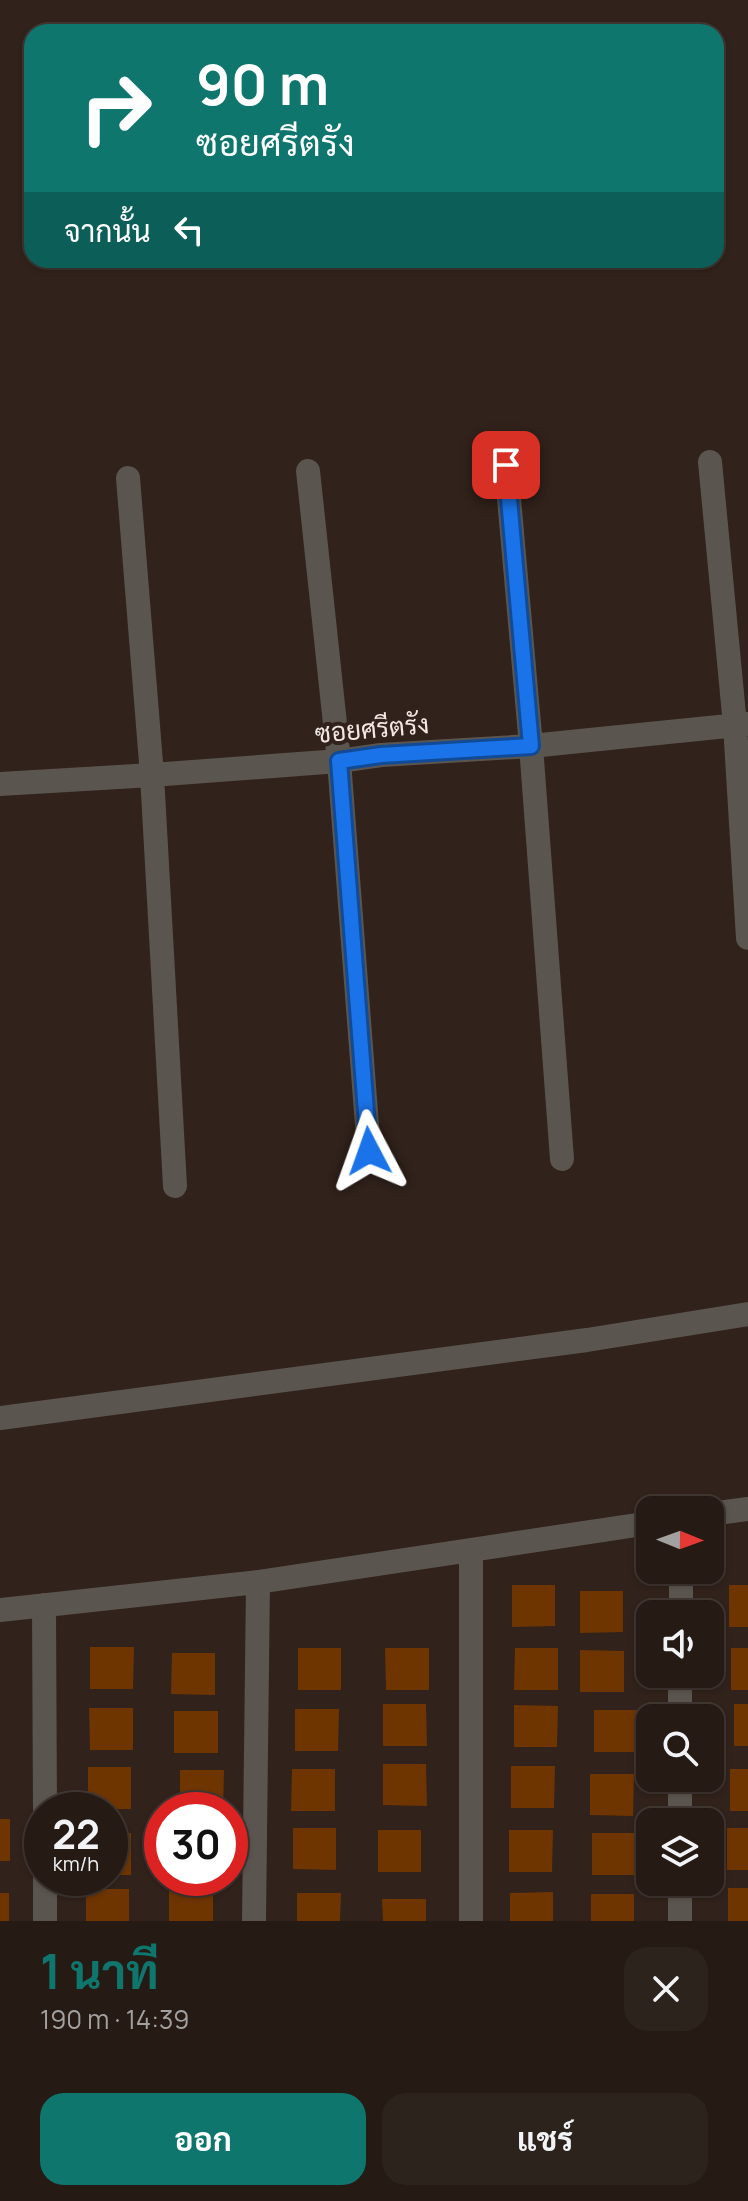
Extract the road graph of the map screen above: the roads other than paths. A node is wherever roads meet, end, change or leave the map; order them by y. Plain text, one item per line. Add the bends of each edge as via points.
1 (710, 462) dead end
2 (506, 465) dead end
3 (308, 471) dead end
4 (128, 478) dead end
5 (742, 724) edge
6 (531, 746) junction
7 (339, 761) junction
8 (152, 775) junction
9 (0, 784) edge
10 (748, 938) edge
11 (369, 1151) dead end
12 (562, 1159) dead end
13 (175, 1186) dead end
14 (748, 1314) edge
15 (0, 1418) edge
16 (748, 1509) edge
17 (724, 1512) edge
18 (636, 1525) edge
19 (471, 1550) junction
20 (258, 1582) junction
21 (44, 1605) junction
22 (0, 1610) edge
23 (45, 1792) edge
24 (45, 1896) edge
25 (680, 1896) edge
26 (45, 1921) edge
27 (254, 1921) edge
28 (471, 1921) edge
29 (680, 1921) edge

1 - 5 street
2 - 6 street
3 - 7 street
4 - 8 street
5 - 6 street, ซอยศรีตรัง
5 - 10 street
6 - 7 street, ซอยศรีตรัง
6 - 12 street
7 - 8 street, ซอยศรีตรัง
7 - 11 street
8 - 9 street, ซอยศรีตรัง
8 - 13 street
14 - 15 street
16 - 17 street
18 - 19 street
19 - 20 street
19 - 28 street
20 - 21 street
20 - 27 street
21 - 22 street
21 - 23 street
24 - 26 street
25 - 29 street

